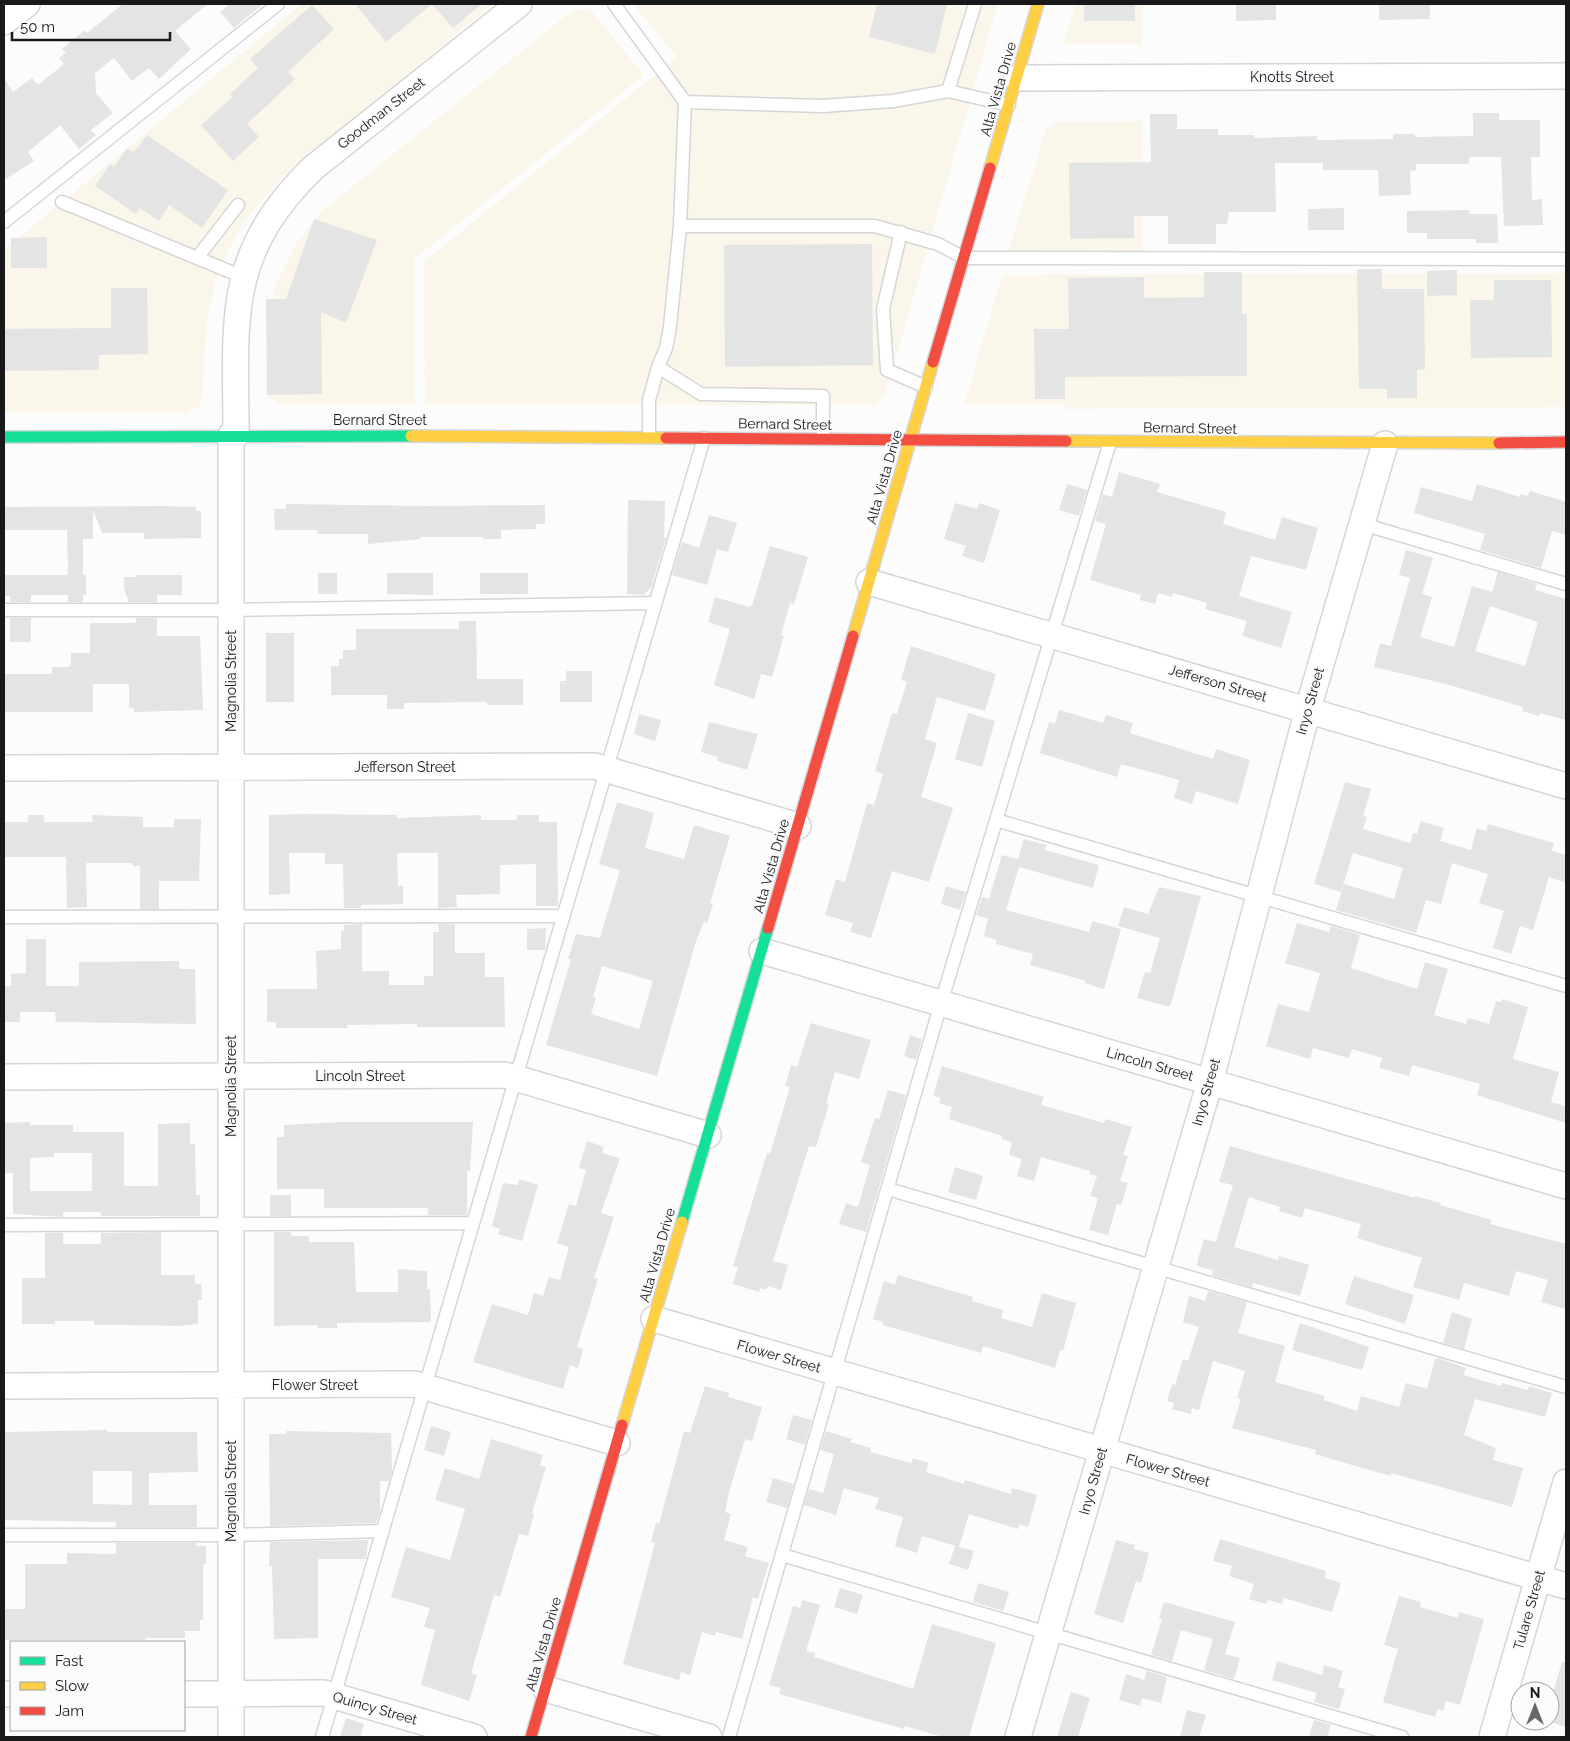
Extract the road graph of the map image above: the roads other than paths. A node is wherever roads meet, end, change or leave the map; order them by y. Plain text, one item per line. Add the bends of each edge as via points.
1 (27, 4) edge
2 (278, 4) edge
3 (519, 4) edge
4 (614, 4) edge
5 (974, 4) edge
6 (1038, 4) edge
7 (4, 22) edge
8 (1566, 76) edge
9 (1017, 78) junction
10 (948, 91) junction
11 (685, 102) junction
12 (1009, 105) junction
13 (62, 202) dead end
14 (238, 205) dead end
15 (4, 222) edge
16 (680, 226) junction
17 (901, 232) junction
18 (259, 238) joint
19 (197, 258) junction
20 (964, 258) junction
21 (1566, 259) edge
22 (244, 277) junction
23 (658, 366) junction
24 (926, 387) junction
25 (234, 435) junction
26 (4, 437) edge
27 (648, 438) junction
28 (704, 438) junction
29 (823, 439) junction
30 (910, 440) junction
31 (1110, 442) junction
32 (1566, 442) edge
33 (1385, 444) junction
34 (1362, 524) junction
35 (869, 582) junction
36 (1566, 584) edge
37 (655, 603) junction
38 (4, 610) edge
39 (231, 610) junction
40 (1051, 636) junction
41 (1308, 709) junction
42 (4, 768) edge
43 (231, 768) junction
44 (606, 769) junction
45 (1566, 786) edge
46 (996, 820) junction
47 (798, 826) junction
48 (1259, 895) junction
49 (231, 916) junction
50 (563, 916) junction
51 (4, 917) edge
52 (762, 951) junction
53 (1566, 986) edge
54 (942, 1003) junction
55 (231, 1076) junction
56 (4, 1077) edge
57 (516, 1078) junction
58 (1210, 1082) junction
59 (708, 1135) junction
60 (1566, 1186) edge
61 (888, 1189) junction
62 (473, 1223) junction
63 (4, 1225) edge
64 (231, 1225) junction
65 (1156, 1267) junction
66 (654, 1319) junction
67 (836, 1373) junction
68 (231, 1385) junction
69 (4, 1386) edge
70 (1566, 1387) edge
71 (425, 1388) junction
72 (617, 1444) junction
73 (1102, 1450) junction
74 (1566, 1482) edge
75 (382, 1531) junction
76 (4, 1535) edge
77 (231, 1535) junction
78 (782, 1555) junction
79 (1538, 1578) junction
80 (1566, 1586) edge
81 (1048, 1634) junction
82 (546, 1689) junction
83 (185, 1694) edge
84 (231, 1694) junction
85 (334, 1696) junction
86 (231, 1737) edge
87 (322, 1737) edge
88 (474, 1737) edge
89 (532, 1737) edge
90 (709, 1737) edge
91 (729, 1737) edge
92 (1018, 1737) edge
93 (1402, 1737) edge
94 (1492, 1737) edge

1 - 7 street
2 - 15 lane
3 - 18 street, Goodman Street via 313,168 290,190
4 - 11 lane
5 - 10 lane
6 - 9 street, Alta Vista Drive
8 - 9 street, Knotts Street
9 - 12 street, Alta Vista Drive
10 - 11 lane via 892,101 823,106
10 - 12 lane
11 - 16 lane
12 - 20 street, Alta Vista Drive
13 - 19 lane
14 - 19 lane
16 - 17 lane via 875,226
16 - 23 lane via 670,327
17 - 20 lane via 938,244
17 - 24 lane via 883,309 887,370
18 - 22 street, Magnolia Street
19 - 22 lane
20 - 21 lane
20 - 24 street, Alta Vista Drive
22 - 25 street, Magnolia Street via 236,317
23 - 27 lane via 649,400
23 - 29 lane via 702,394 823,396
24 - 30 street, Alta Vista Drive
25 - 26 street, Bernard Street
25 - 27 street, Bernard Street
25 - 39 street, Magnolia Street
27 - 28 street, Bernard Street
28 - 29 street, Bernard Street
28 - 37 lane
29 - 30 street, Bernard Street
30 - 31 street, Bernard Street
30 - 35 street, Alta Vista Drive
31 - 33 street, Bernard Street
31 - 40 lane
32 - 33 street, Bernard Street
33 - 34 street, Inyo Street
34 - 36 lane
34 - 41 street, Inyo Street
35 - 40 street, Jefferson Street
35 - 47 street, Alta Vista Drive
37 - 39 lane
37 - 44 lane
38 - 39 lane
39 - 43 street, Magnolia Street
40 - 41 street, Jefferson Street
40 - 46 lane
41 - 45 street, Jefferson Street
41 - 48 street, Inyo Street
42 - 43 street, Jefferson Street
43 - 44 street, Jefferson Street via 595,766
43 - 49 street, Magnolia Street
44 - 47 street, Jefferson Street
44 - 50 lane
46 - 48 lane
46 - 54 lane
47 - 52 street, Alta Vista Drive
48 - 53 lane
48 - 58 street, Inyo Street
49 - 50 lane
49 - 51 lane
49 - 55 street, Magnolia Street
50 - 57 lane
52 - 54 street, Lincoln Street
52 - 59 street, Alta Vista Drive
54 - 58 street, Lincoln Street
54 - 61 lane
55 - 56 street, Lincoln Street
55 - 57 street, Lincoln Street via 505,1075
55 - 64 street, Magnolia Street
57 - 59 street, Lincoln Street
57 - 62 lane
58 - 60 street, Lincoln Street
58 - 65 street, Inyo Street
59 - 66 street, Alta Vista Drive
61 - 65 lane
61 - 67 lane
62 - 64 lane
62 - 71 lane
63 - 64 lane
64 - 68 street, Magnolia Street
65 - 70 lane
65 - 73 street, Inyo Street
66 - 67 street, Flower Street
66 - 72 street, Alta Vista Drive
67 - 73 street, Flower Street
67 - 78 lane
68 - 69 street, Flower Street
68 - 71 street, Flower Street via 414,1384
68 - 77 street, Magnolia Street
71 - 72 street, Flower Street
71 - 75 lane
72 - 82 street, Alta Vista Drive
73 - 79 street, Flower Street
73 - 81 street, Inyo Street
74 - 79 street, Tulare Street
75 - 77 lane
75 - 85 lane
76 - 77 lane
77 - 84 street, Magnolia Street
78 - 81 lane
78 - 91 lane
79 - 80 street, Flower Street
79 - 94 street, Tulare Street
81 - 92 street, Inyo Street
81 - 93 lane
82 - 89 street, Alta Vista Drive
82 - 90 street
83 - 84 street, Quincy Street
84 - 85 street, Quincy Street via 324,1693
84 - 86 street, Magnolia Street
85 - 87 lane
85 - 88 street, Quincy Street

